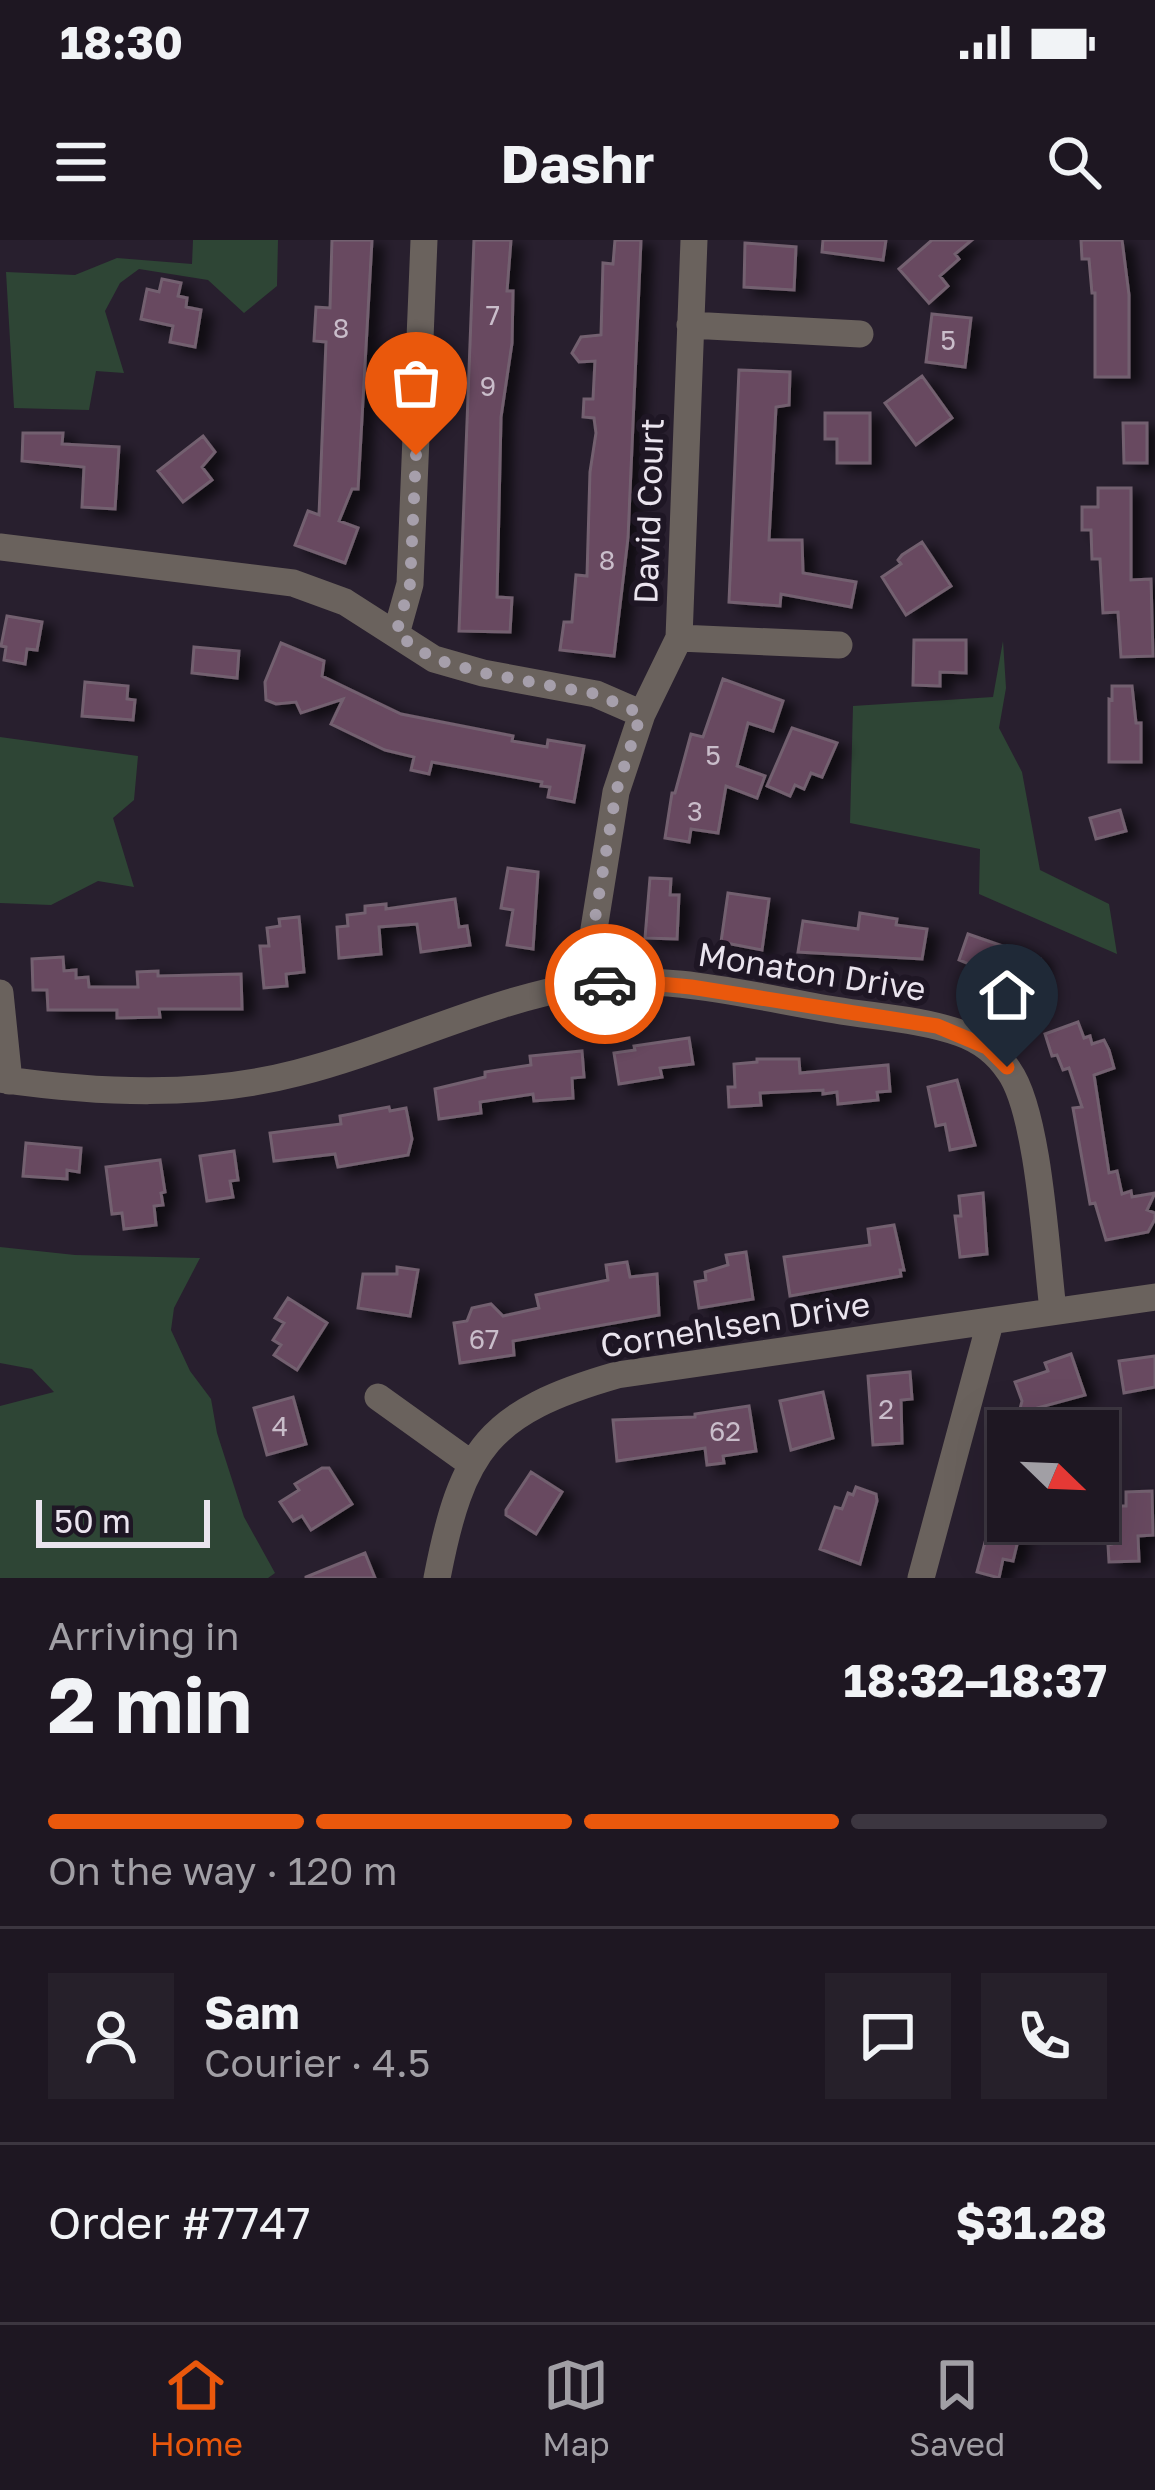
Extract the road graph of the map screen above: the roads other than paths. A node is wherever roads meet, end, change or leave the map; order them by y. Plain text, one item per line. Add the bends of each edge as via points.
1 (424, 240) edge
2 (694, 240) edge
3 (691, 325) junction
4 (860, 334) dead end
5 (0, 547) edge
6 (396, 634) junction
7 (679, 638) junction
8 (839, 645) dead end
9 (641, 714) junction
10 (584, 985) junction
11 (0, 993) edge
12 (4, 1080) edge
13 (1155, 1297) edge
14 (1053, 1310) junction
15 (990, 1323) junction
16 (378, 1397) dead end
17 (470, 1463) junction
18 (437, 1578) edge
19 (921, 1578) edge

1 - 6 street via 410,584
2 - 3 street, David Court
3 - 4 street
3 - 7 street, David Court
5 - 6 street via 293,583 345,602
6 - 9 street via 434,659 596,694
7 - 8 street
7 - 9 street, David Court
9 - 10 street, David Court via 616,792
10 - 12 street, Monaton Drive via 272,1078 109,1090
10 - 14 street, Monaton Drive via 691,987 937,1026 987,1047 1020,1089 1030,1125
11 - 12 street
13 - 14 street, Cornehlsen Drive
14 - 15 street, Cornehlsen Drive
15 - 17 street, Cornehlsen Drive via 617,1375 555,1393 508,1422
15 - 19 street
16 - 17 street
17 - 18 street, Cornehlsen Drive

